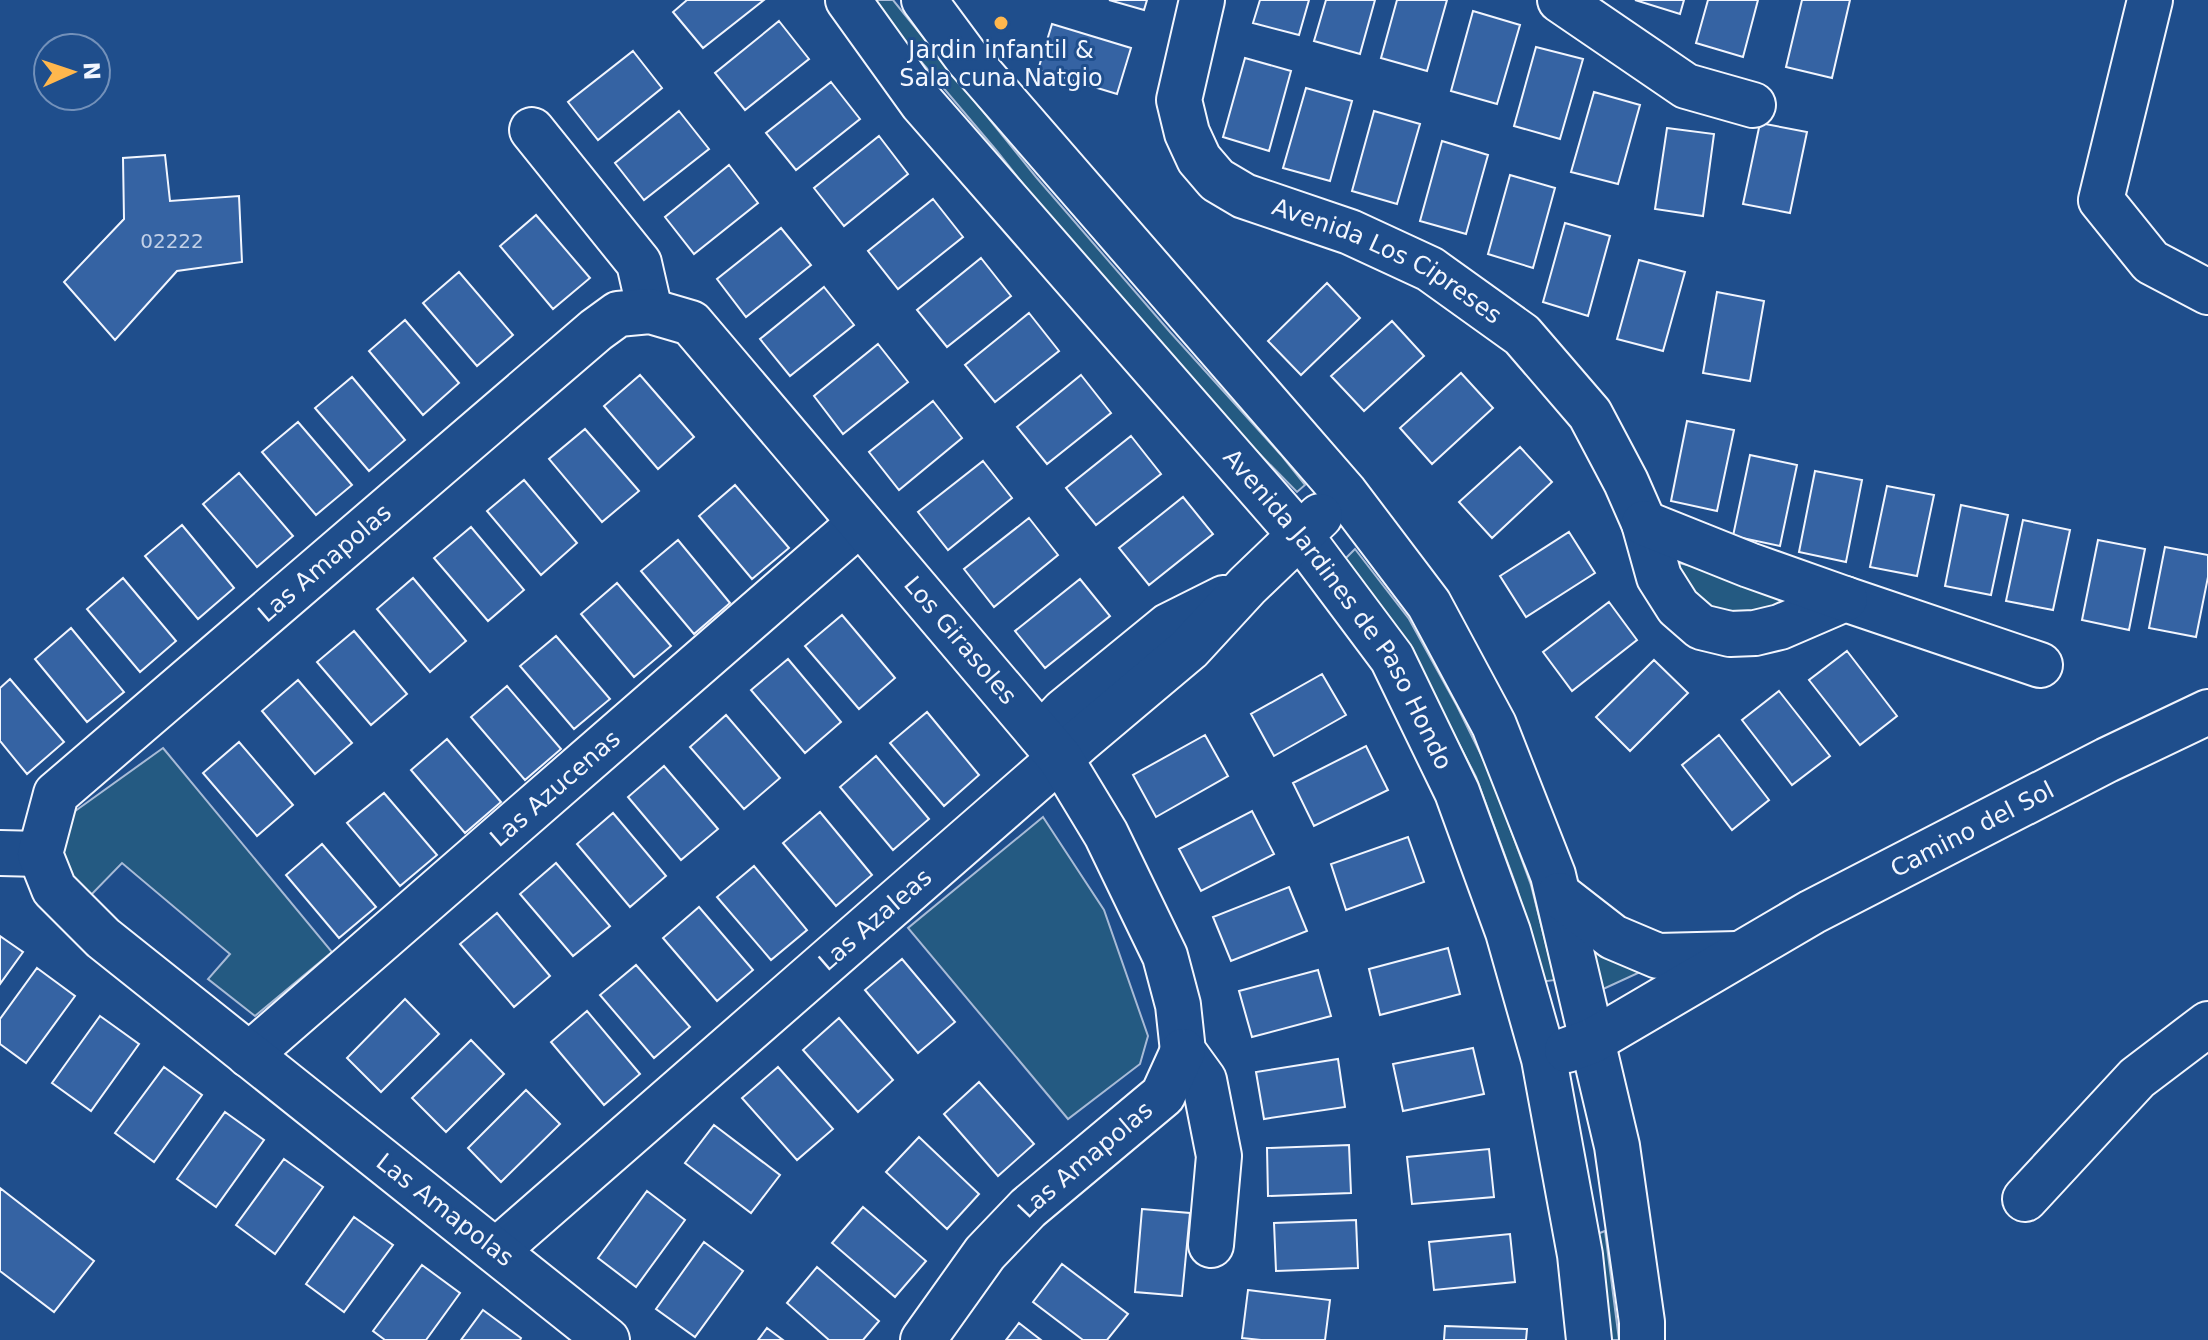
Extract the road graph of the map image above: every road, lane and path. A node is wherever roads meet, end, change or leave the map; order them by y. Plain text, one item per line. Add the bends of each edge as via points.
1 (848, 0) edge
2 (924, 0) edge
3 (1202, 0) edge
4 (1560, 0) edge
5 (2150, 0) edge
6 (1753, 105) dead end
7 (532, 130) dead end
8 (2208, 292) edge
9 (650, 311) junction
10 (1345, 493) junction
11 (860, 523) junction
12 (1644, 523) junction
13 (1300, 535) junction
14 (1845, 599) junction
15 (2040, 665) dead end
16 (2208, 712) edge
17 (1051, 747) junction
18 (20, 854) edge
19 (1559, 895) junction
20 (1739, 954) junction
21 (2208, 1024) edge
22 (1592, 1041) junction
23 (1183, 1051) junction
24 (249, 1055) junction
25 (1544, 1059) junction
26 (2025, 1199) dead end
27 (1211, 1245) dead end
28 (497, 1250) junction
29 (607, 1340) edge
30 (923, 1340) edge
31 (1589, 1340) edge
32 (1642, 1340) edge

1 - 13 street, Avenida Jardines de Paso Hondo via 922,103
2 - 10 street via 967,58
3 - 12 street, Avenida Los Cipreses via 1179,100 1199,159 1217,180 1244,196 1350,232 1430,269 1522,335 1590,414
4 - 6 street via 1686,86
5 - 8 street via 2101,200 2151,262
7 - 9 street via 639,263
9 - 11 street, Los Girasoles via 691,323
9 - 18 street, Las Amapolas via 618,314 596,330 56,794
10 - 13 street, Las Azaleas
10 - 19 street via 1429,604 1494,725
11 - 17 street, Los Girasoles
11 - 24 street, Las Azucenas
12 - 14 street
12 - 14 street, Avenida Los Cipreses via 1659,577 1678,607 1701,627 1755,633
13 - 17 street, Las Azaleas via 1189,649
13 - 25 street, Avenida Jardines de Paso Hondo via 1392,658 1457,792 1508,932
14 - 15 street
16 - 20 street, Camino del Sol via 2009,810
17 - 23 street, Los Girasoles via 1106,834 1165,956
17 - 28 street, Las Azaleas
18 - 24 street, Las Amapolas via 103,938
19 - 20 street, Camino del Sol via 1613,937 1658,956
19 - 22 street
20 - 22 street, Camino del Sol
21 - 26 street via 2137,1078
22 - 25 street, Camino del Sol
22 - 32 street via 1617,1146
23 - 27 street, Los Girasoles via 1204,1080 1219,1156
23 - 30 street, Las Amapolas via 1163,1095 1028,1208 985,1253
24 - 28 street, Las Amapolas
25 - 31 street, Avenida Jardines de Paso Hondo via 1580,1255
28 - 29 street, Las Amapolas

